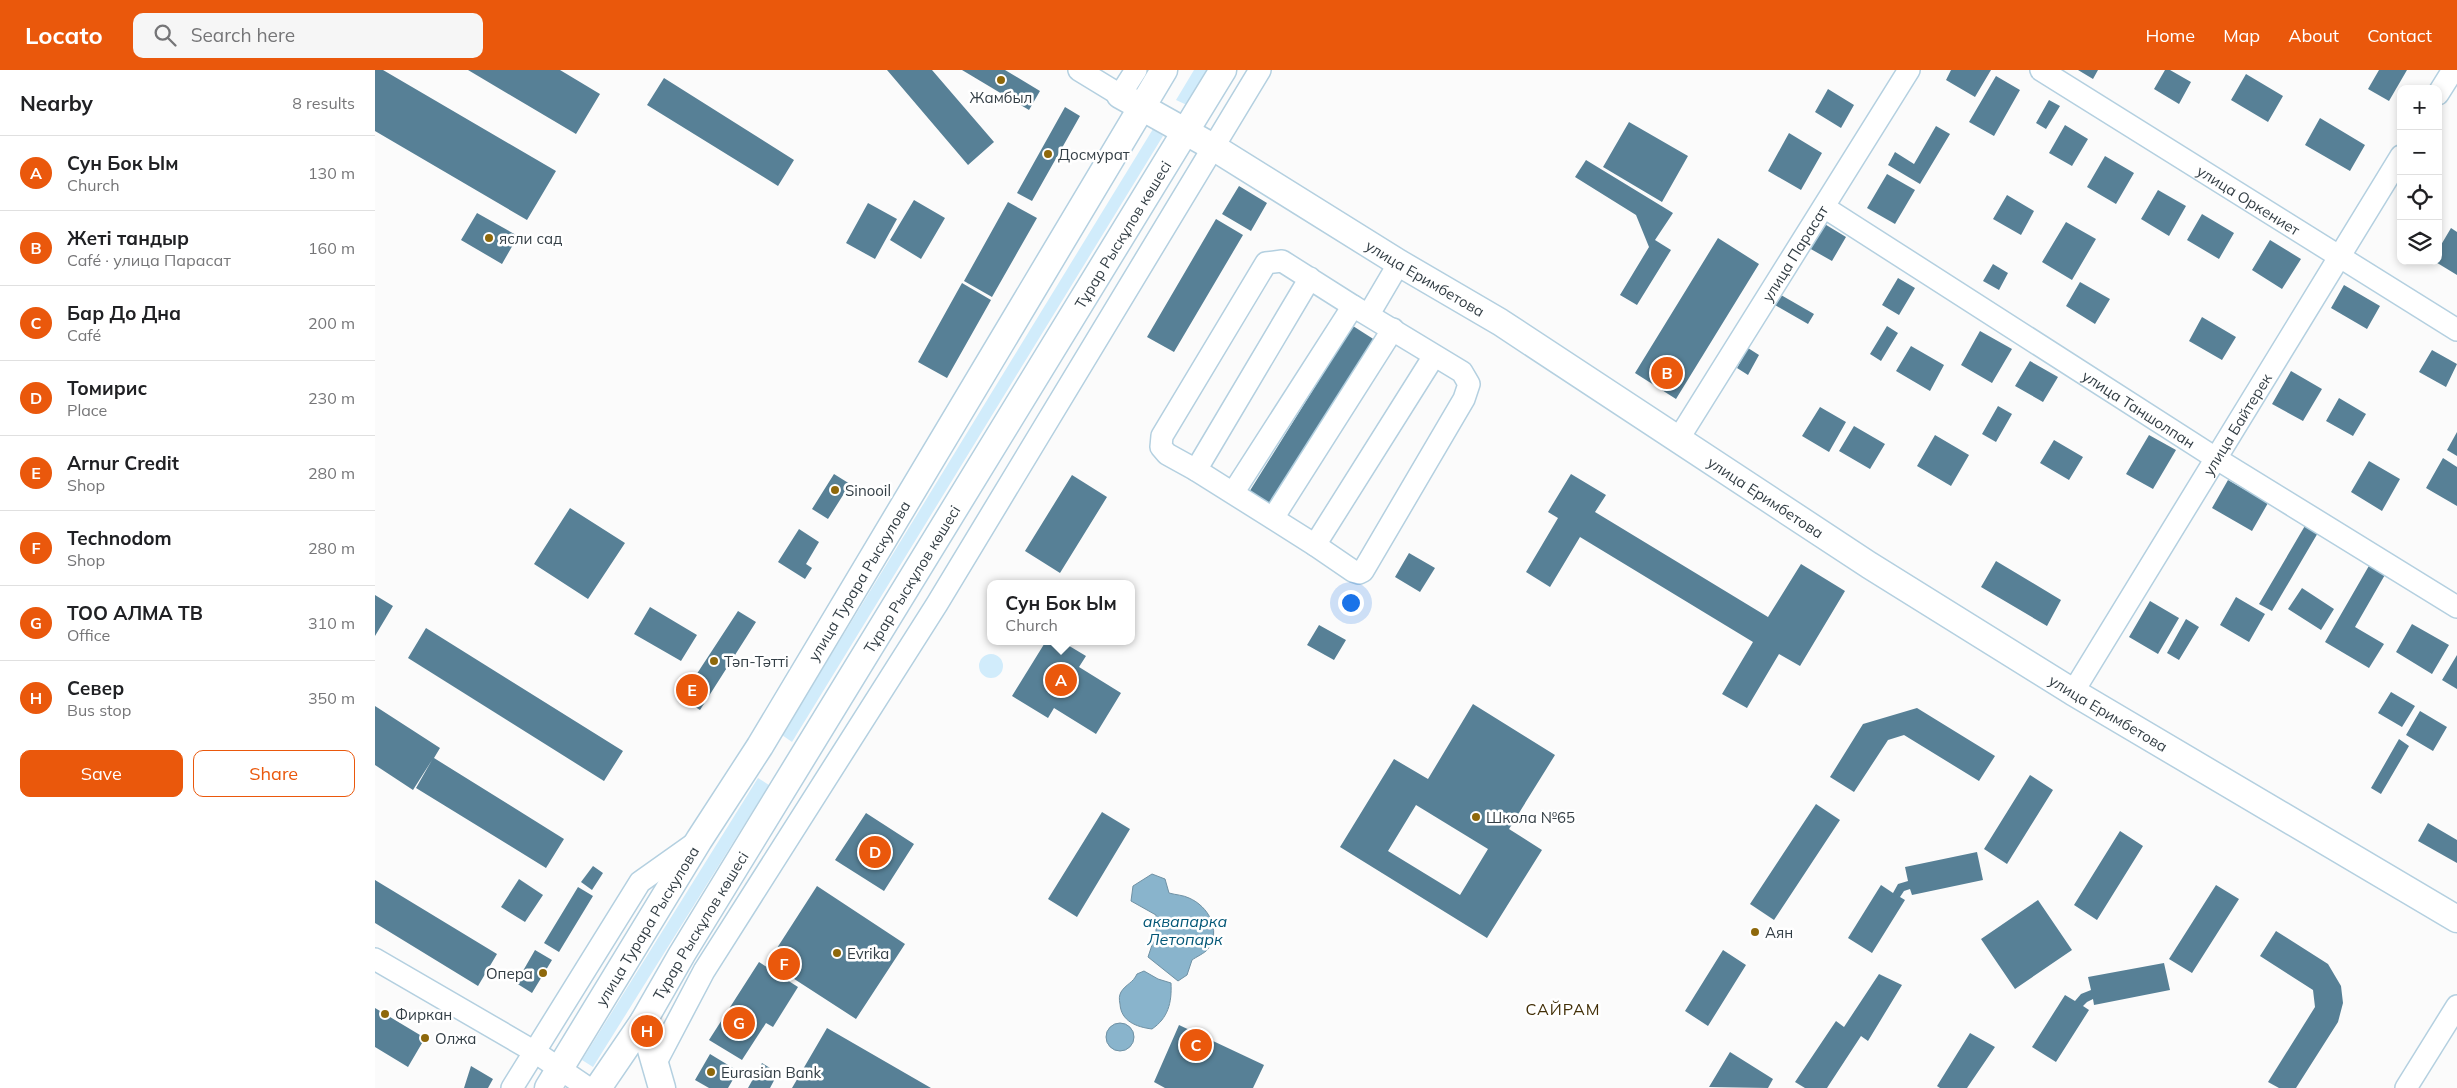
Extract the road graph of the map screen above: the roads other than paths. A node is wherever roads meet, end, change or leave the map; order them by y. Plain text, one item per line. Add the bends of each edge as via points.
1 (1079, 70) edge
2 (1136, 70) edge
3 (1164, 70) edge
4 (1223, 70) edge
5 (1260, 70) edge
6 (1909, 70) edge
7 (2041, 70) edge
8 (2453, 70) edge
9 (2457, 72) edge
10 (2442, 88) edge
11 (1130, 101) junction
12 (1186, 132) junction
13 (1213, 147) junction
14 (2397, 163) edge
15 (1824, 207) junction
16 (2339, 258) junction
17 (1399, 263) junction
18 (1309, 278) junction
19 (1361, 310) junction
20 (1393, 330) junction
21 (2457, 330) edge
22 (1434, 356) junction
23 (1679, 438) junction
24 (2217, 459) junction
25 (1196, 470) junction
26 (1233, 493) junction
27 (1273, 518) junction
28 (1315, 545) junction
29 (2457, 607) edge
30 (2073, 692) junction
31 (760, 746) junction
32 (796, 770) junction
33 (699, 840) junction
34 (2457, 919) edge
35 (375, 959) edge
36 (2457, 1006) edge
37 (643, 1022) junction
38 (535, 1052) junction
39 (658, 1077) edge
40 (554, 1078) edge
41 (512, 1088) edge
42 (588, 1088) edge
43 (598, 1088) edge
44 (2406, 1088) edge

1 - 11 street, улица Еримбетова
2 - 11 street
3 - 11 main road, улица Турара Рыскулова
4 - 12 main road, Тұрар Рыскұлов көшесі
5 - 13 street
6 - 15 street, улица Парасат
7 - 16 street, улица Оркениет
8 - 9 street
8 - 10 street
11 - 12 main road, улица Еримбетова
11 - 31 main road, улица Турара Рыскулова
12 - 13 main road, улица Еримбетова
12 - 32 main road, Тұрар Рыскұлов көшесі
13 - 17 main road, улица Еримбетова
13 - 39 street via 937,604 704,971
14 - 16 street, улица Байтерек
15 - 23 street, улица Парасат
15 - 24 street, улица Таншолпан
16 - 21 street, улица Оркениет
16 - 24 street, улица Байтерек
17 - 19 street
17 - 23 main road, улица Еримбетова via 1500,322
18 - 19 street
18 - 25 street
18 - 25 street via 1282,261 1266,263 1162,436 1161,447 1167,454
19 - 20 street
19 - 26 street
20 - 22 street
20 - 27 street
22 - 28 street
22 - 28 street via 1462,372 1469,384 1363,571 1353,572
23 - 30 main road, улица Еримбетова via 1869,565
24 - 29 street, улица Таншолпан
24 - 30 street, улица Байтерек
25 - 26 street
26 - 27 street
27 - 28 street
30 - 34 main road, улица Еримбетова
31 - 32 main road
31 - 33 main road, улица Турара Рыскулова
32 - 37 main road, Тұрар Рыскұлов көшесі
33 - 38 street via 640,882
33 - 40 main road, улица Турара Рыскулова
35 - 38 street
36 - 44 street
37 - 39 main road
37 - 43 main road, Тұрар Рыскұлов көшесі
38 - 40 street
38 - 41 street
40 - 42 street

